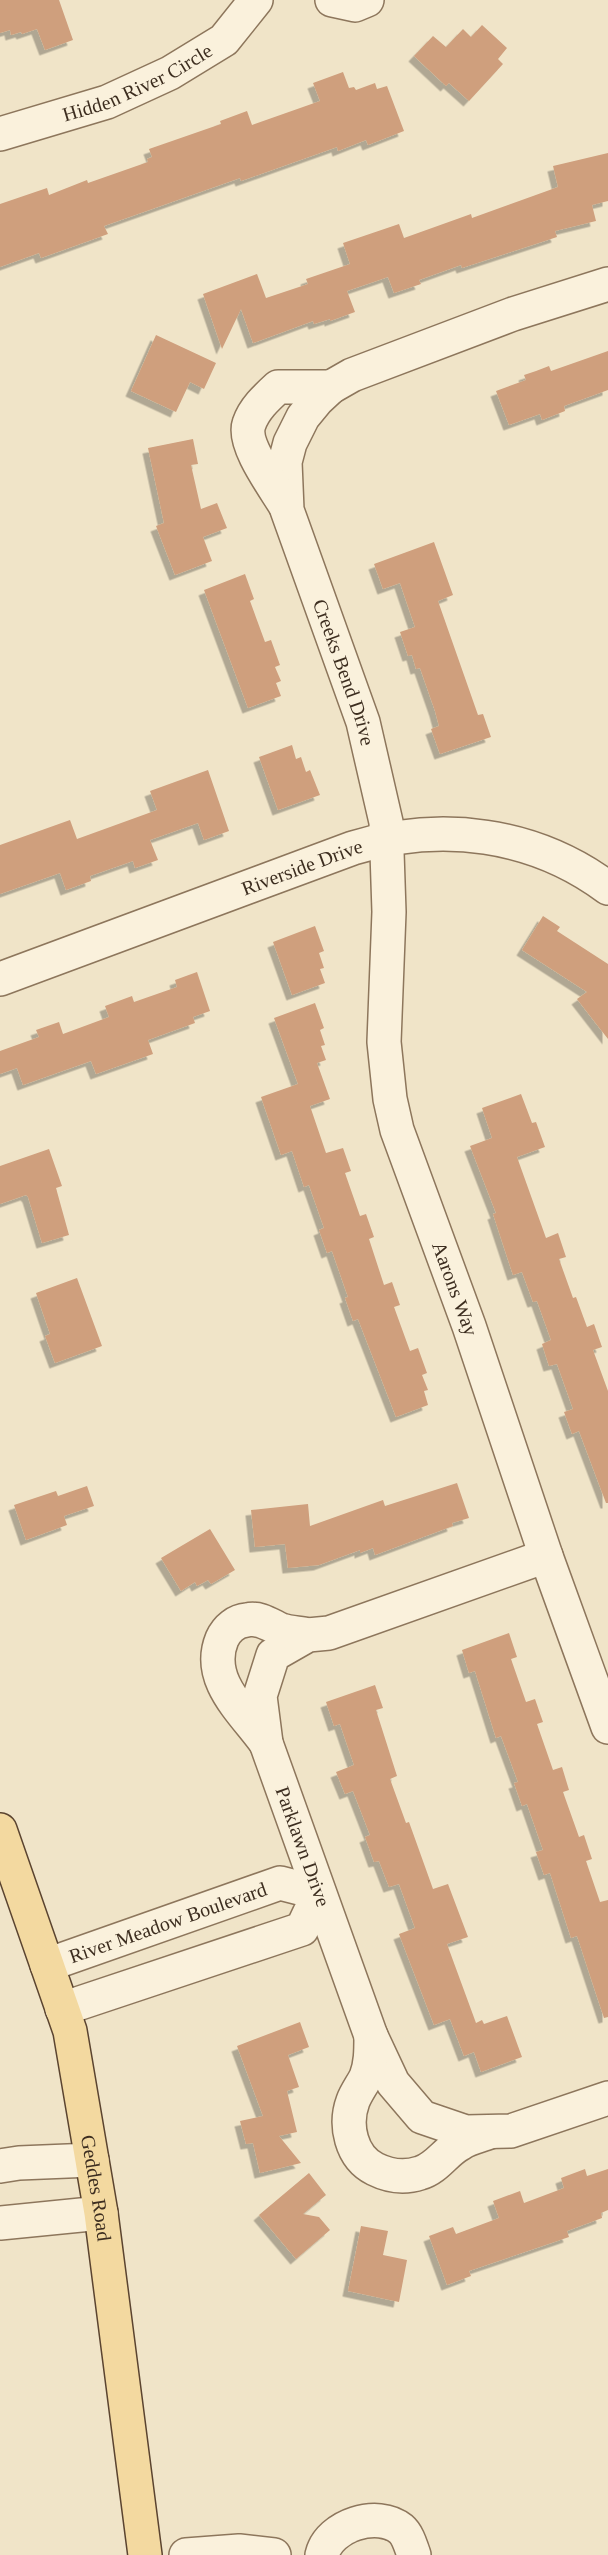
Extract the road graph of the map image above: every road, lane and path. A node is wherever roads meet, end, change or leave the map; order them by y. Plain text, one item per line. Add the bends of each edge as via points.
1 (256, 0) edge
2 (332, 0) edge
3 (368, 0) edge
4 (0, 134) edge
5 (608, 284) edge
6 (331, 387) junction
7 (287, 510) junction
8 (386, 838) junction
9 (608, 888) edge
10 (0, 979) edge
11 (546, 1556) junction
12 (309, 1635) junction
13 (608, 1727) edge
14 (266, 1743) junction
15 (0, 1830) edge
16 (319, 1893) junction
17 (47, 1965) junction
18 (62, 2009) junction
19 (372, 2036) junction
20 (608, 2098) edge
21 (490, 2132) junction
22 (92, 2160) junction
23 (0, 2166) edge
24 (100, 2213) junction
25 (0, 2223) edge
26 (145, 2555) edge
27 (186, 2555) edge
28 (274, 2555) edge
29 (322, 2555) edge
30 (414, 2555) edge

1 - 4 street, Hidden River Circle via 224,39 170,73 107,102
2 - 3 street via 355,5
5 - 6 street, Creeks Bend Drive via 513,314 352,375
6 - 7 street, Creeks Bend Drive via 303,417 290,443 285,462
6 - 7 street, Creeks Bend Drive via 278,387 260,404 248,426 252,450
7 - 8 street, Creeks Bend Drive via 363,722 381,796
8 - 9 street, Riverside Drive via 452,833 490,837 561,859
8 - 10 street, Riverside Drive
8 - 11 street, Aarons Way via 384,1042 390,1099 397,1130 469,1326
11 - 12 street, Parklawn Drive via 329,1633
11 - 13 street, Aarons Way
12 - 14 street, Parklawn Drive via 273,1655 260,1696
12 - 14 street via 247,1619 234,1624 219,1647 224,1687
14 - 16 street, Parklawn Drive
15 - 17 main road, Geddes Road
16 - 17 street, River Meadow Boulevard via 280,1883
16 - 18 street via 302,1929
16 - 19 street, Parklawn Drive
17 - 18 main road, Geddes Road
18 - 22 main road, Geddes Road via 70,2031
19 - 21 street, Parklawn Drive via 393,2083 422,2117 466,2132
19 - 21 street via 366,2078 353,2101 349,2122 352,2142 372,2168 404,2176 420,2173 435,2166 460,2143
20 - 21 street, Parklawn Drive via 511,2131
22 - 23 street
22 - 24 main road, Geddes Road
24 - 25 street
24 - 26 main road, Geddes Road
27 - 28 street via 239,2551
29 - 30 street via 329,2540 350,2526 374,2520 391,2522 404,2531

